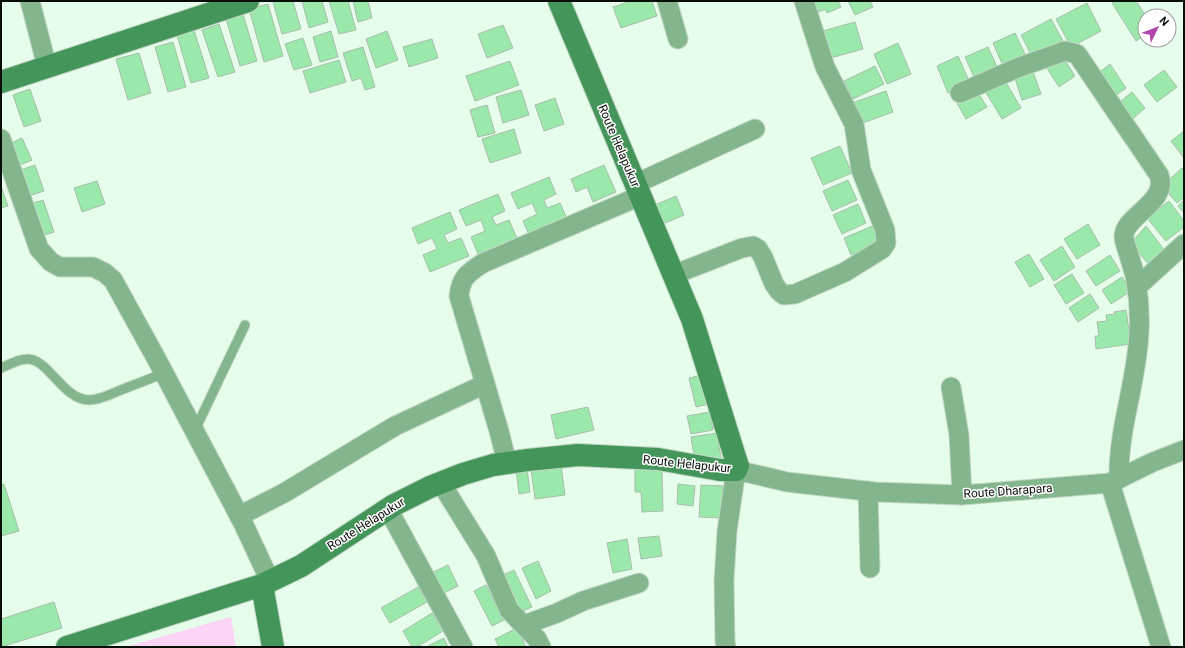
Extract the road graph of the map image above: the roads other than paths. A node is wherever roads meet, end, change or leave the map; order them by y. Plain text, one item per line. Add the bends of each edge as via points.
1 (30, 1) edge
2 (248, 1) edge
3 (559, 1) edge
4 (667, 1) edge
5 (804, 1) edge
6 (217, 6) edge
7 (678, 39) dead end
8 (46, 67) junction
9 (1, 82) edge
10 (960, 93) dead end
11 (755, 129) dead end
12 (1, 139) edge
13 (638, 190) junction
14 (1184, 244) edge
15 (673, 274) junction
16 (1137, 286) junction
17 (245, 325) dead end
18 (1, 368) edge
19 (164, 373) junction
20 (485, 384) junction
21 (951, 387) dead end
22 (194, 431) junction
23 (1184, 450) edge
24 (507, 463) junction
25 (736, 470) junction
26 (1114, 481) junction
27 (441, 483) junction
28 (868, 491) junction
29 (962, 495) junction
30 (388, 509) junction
31 (239, 516) junction
32 (870, 568) dead end
33 (266, 583) junction
34 (639, 583) dead end
35 (524, 625) junction
36 (67, 647) edge
37 (273, 647) edge
38 (463, 647) edge
39 (541, 647) edge
40 (726, 647) edge
41 (1161, 647) edge

1 - 8 street
2 - 6 street
3 - 13 street, Route Helapukur
4 - 7 street
5 - 15 street via 825,67 854,124 861,170 885,230 886,243 882,249 845,272 795,294 784,295 779,291 764,257 758,248 753,246
6 - 8 street
8 - 9 street
10 - 16 street via 1017,68 1065,51 1078,54 1159,175 1161,182 1156,197 1126,229 1124,237
11 - 13 street
12 - 19 street via 39,249 51,262 60,267 93,267 113,280
13 - 15 street, Route Helapukur
13 - 20 street via 483,263 465,276 459,296
14 - 16 street
15 - 25 street, Route Helapukur via 692,319 716,392 738,466
16 - 26 street via 1138,352
17 - 22 lane
18 - 19 lane via 25,358 35,360 61,385 88,400 101,398
19 - 22 street
20 - 24 street
20 - 31 street via 395,426
21 - 29 street via 959,435
22 - 31 street
23 - 26 street
24 - 25 street, Route Helapukur via 578,455 658,459 720,470
24 - 27 street, Route Helapukur via 463,474
25 - 28 street, Route Dharapara via 787,482
25 - 40 street via 727,531 724,581
26 - 29 street, Route Dharapara
26 - 41 street
27 - 30 street, Route Helapukur
27 - 35 street via 486,556 509,610
28 - 29 street, Route Dharapara
28 - 32 street
30 - 33 street, Route Helapukur via 301,566
30 - 38 street
31 - 33 street
33 - 36 street, Route Helapukur
33 - 37 street
34 - 35 street via 583,600
35 - 39 street

